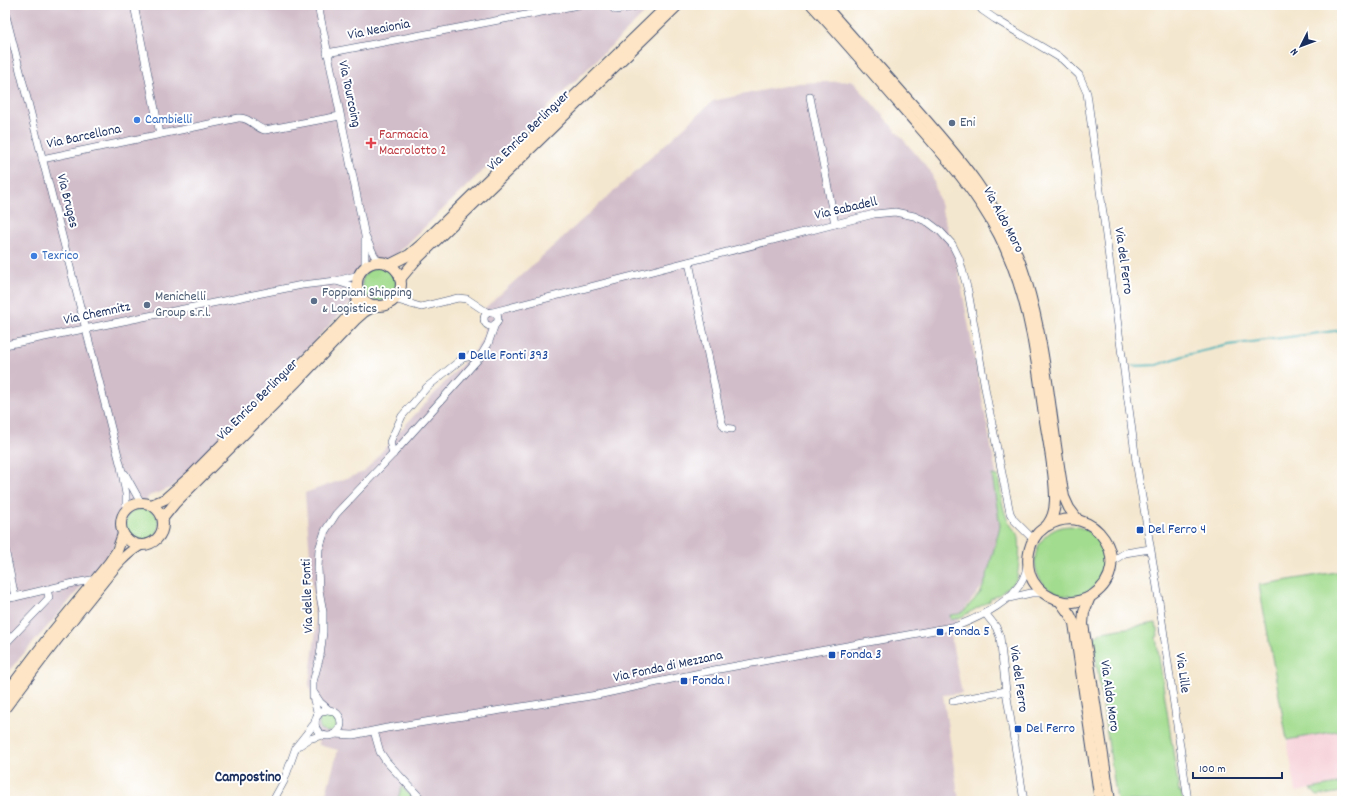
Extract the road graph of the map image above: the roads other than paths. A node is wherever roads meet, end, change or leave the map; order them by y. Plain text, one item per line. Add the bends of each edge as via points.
1 (134, 5) edge
2 (318, 5) edge
3 (578, 5) edge
4 (612, 5) edge
5 (641, 5) edge
6 (668, 5) edge
7 (678, 5) edge
8 (812, 5) edge
9 (824, 5) edge
10 (978, 5) edge
11 (5, 12) edge
12 (327, 53) junction
13 (810, 97) dead end
14 (340, 116) junction
15 (160, 134) junction
16 (42, 159) junction
17 (835, 224) junction
18 (365, 236) junction
19 (689, 262) junction
20 (384, 264) junction
21 (362, 271) junction
22 (400, 279) junction
23 (336, 281) junction
24 (359, 291) junction
25 (397, 295) junction
26 (376, 305) junction
27 (491, 318) junction
28 (86, 329) junction
29 (5, 346) edge
30 (480, 357) junction
31 (732, 429) dead end
32 (393, 454) junction
33 (121, 467) junction
34 (146, 504) junction
35 (126, 510) junction
36 (163, 518) junction
37 (1078, 520) junction
38 (1047, 526) junction
39 (123, 534) junction
40 (1034, 540) junction
41 (139, 546) junction
42 (1109, 548) junction
43 (1150, 548) junction
44 (5, 549) edge
45 (1124, 553) junction
46 (1028, 559) junction
47 (1111, 562) junction
48 (97, 578) junction
49 (47, 589) junction
50 (1043, 593) junction
51 (15, 597) junction
52 (1090, 597) junction
53 (5, 599) edge
54 (1007, 599) junction
55 (1060, 601) junction
56 (985, 613) junction
57 (5, 644) edge
58 (313, 691) junction
59 (1006, 691) junction
60 (5, 695) edge
61 (953, 701) dead end
62 (5, 708) edge
63 (329, 710) junction
64 (318, 715) junction
65 (316, 723) junction
66 (341, 725) junction
67 (374, 731) junction
68 (334, 734) junction
69 (323, 735) junction
70 (353, 735) junction
71 (296, 747) junction
72 (1342, 800) edge
73 (273, 801) edge
74 (423, 801) edge
75 (1024, 801) edge
76 (1100, 801) edge
77 (1110, 801) edge
78 (1188, 801) edge
79 (1337, 801) edge

1 - 15 street
2 - 12 street, Via Tourcoing
3 - 12 street, Via Neaionia
4 - 5 street via 616,10
6 - 20 main road, Via Enrico Berlinguer via 423,243 409,255
7 - 22 main road, Via Enrico Berlinguer via 416,260
8 - 38 main road, Via Aldo Moro via 945,155 971,188 999,236 1028,315 1036,359 1054,480 1055,501 1052,517
9 - 37 main road, Via Aldo Moro via 952,150 986,196 1006,231 1026,279 1035,313 1044,357 1064,497
10 - 43 street, Via del Ferro via 995,19 1062,59 1079,75 1086,92
11 - 16 street, Via Bruges
12 - 14 street, Via Tourcoing
13 - 17 street
14 - 15 street, Via Barcellona via 265,130 247,119 238,118
14 - 18 street, Via Tourcoing
15 - 16 street, Via Barcellona
16 - 28 street, Via Bruges
17 - 19 street, Via Sabadell
17 - 40 street, Via Sabadell via 874,214 895,212 928,222 952,244 959,258 968,290 1010,513
18 - 20 street, Via Tourcoing via 374,255
18 - 21 street, Via Tourcoing
19 - 27 street, Via Sabadell via 507,310
19 - 31 street via 722,423 725,428
20 - 21 main road, Via Enrico Berlinguer via 370,264
20 - 22 main road via 396,271
21 - 23 street, Via Chemnitz
21 - 24 main road, Via Enrico Berlinguer via 357,281
22 - 25 main road
23 - 24 street, Via Chemnitz
23 - 28 street, Via Chemnitz
24 - 26 main road via 367,302
24 - 34 main road, Via Enrico Berlinguer via 351,313 192,475 165,498
25 - 26 main road, Via Enrico Berlinguer via 386,304
25 - 27 street via 418,307 467,299
26 - 36 main road, Via Enrico Berlinguer via 355,320
27 - 30 street, Via delle Fonti via 492,333
28 - 29 street, Via Chemnitz
28 - 33 street, Via Bruges
30 - 32 street, Via delle Fonti
30 - 32 street via 463,358 426,387 402,416 390,442
32 - 58 street, Via delle Fonti via 336,514 325,531 319,549 318,568 323,632
33 - 34 street, Via Bruges
33 - 35 street, Via Bruges
34 - 35 main road, Via Enrico Berlinguer via 134,505
34 - 36 main road via 159,511
35 - 39 main road via 121,522
36 - 41 main road via 163,531 158,540 149,545
37 - 38 main road, Via Aldo Moro via 1064,519
37 - 42 main road, Via Aldo Moro via 1092,525 1099,531
38 - 40 main road, Via Aldo Moro
39 - 41 main road
39 - 48 main road via 115,555
40 - 46 main road, Via Aldo Moro
41 - 62 main road via 126,555 102,583
42 - 45 street
42 - 47 main road, Via Aldo Moro
43 - 45 street
43 - 78 street, Via Lille
44 - 51 street
45 - 47 street
46 - 50 main road, Via Aldo Moro via 1032,578
46 - 54 street via 1026,573
47 - 52 main road, Via Aldo Moro via 1104,584
48 - 49 street
48 - 60 main road
49 - 51 street
49 - 57 street via 49,598
50 - 54 street
50 - 55 main road, Via Aldo Moro
51 - 53 street
52 - 55 main road, Via Aldo Moro via 1078,601
52 - 77 main road, Via Aldo Moro via 1084,612 1083,624
54 - 56 street
55 - 76 main road, Via Aldo Moro via 1074,623
56 - 59 street, Via del Ferro via 1000,637
56 - 67 street, Via Fonda di Mezzana via 957,626 714,670 597,695
58 - 63 street
58 - 64 street, Via delle Fonti
59 - 61 street
59 - 75 street, Via del Ferro
63 - 64 street
63 - 66 street via 338,715
64 - 65 street, Via delle Fonti
65 - 69 street
65 - 71 street, Via delle Fonti
66 - 68 street
66 - 70 street
67 - 70 street, Via Fonda di Mezzana
67 - 74 street via 380,752
68 - 69 street
68 - 70 street, Via Fonda di Mezzana
69 - 71 street via 309,739
71 - 73 street, Via delle Fonti via 284,781
72 - 79 street

